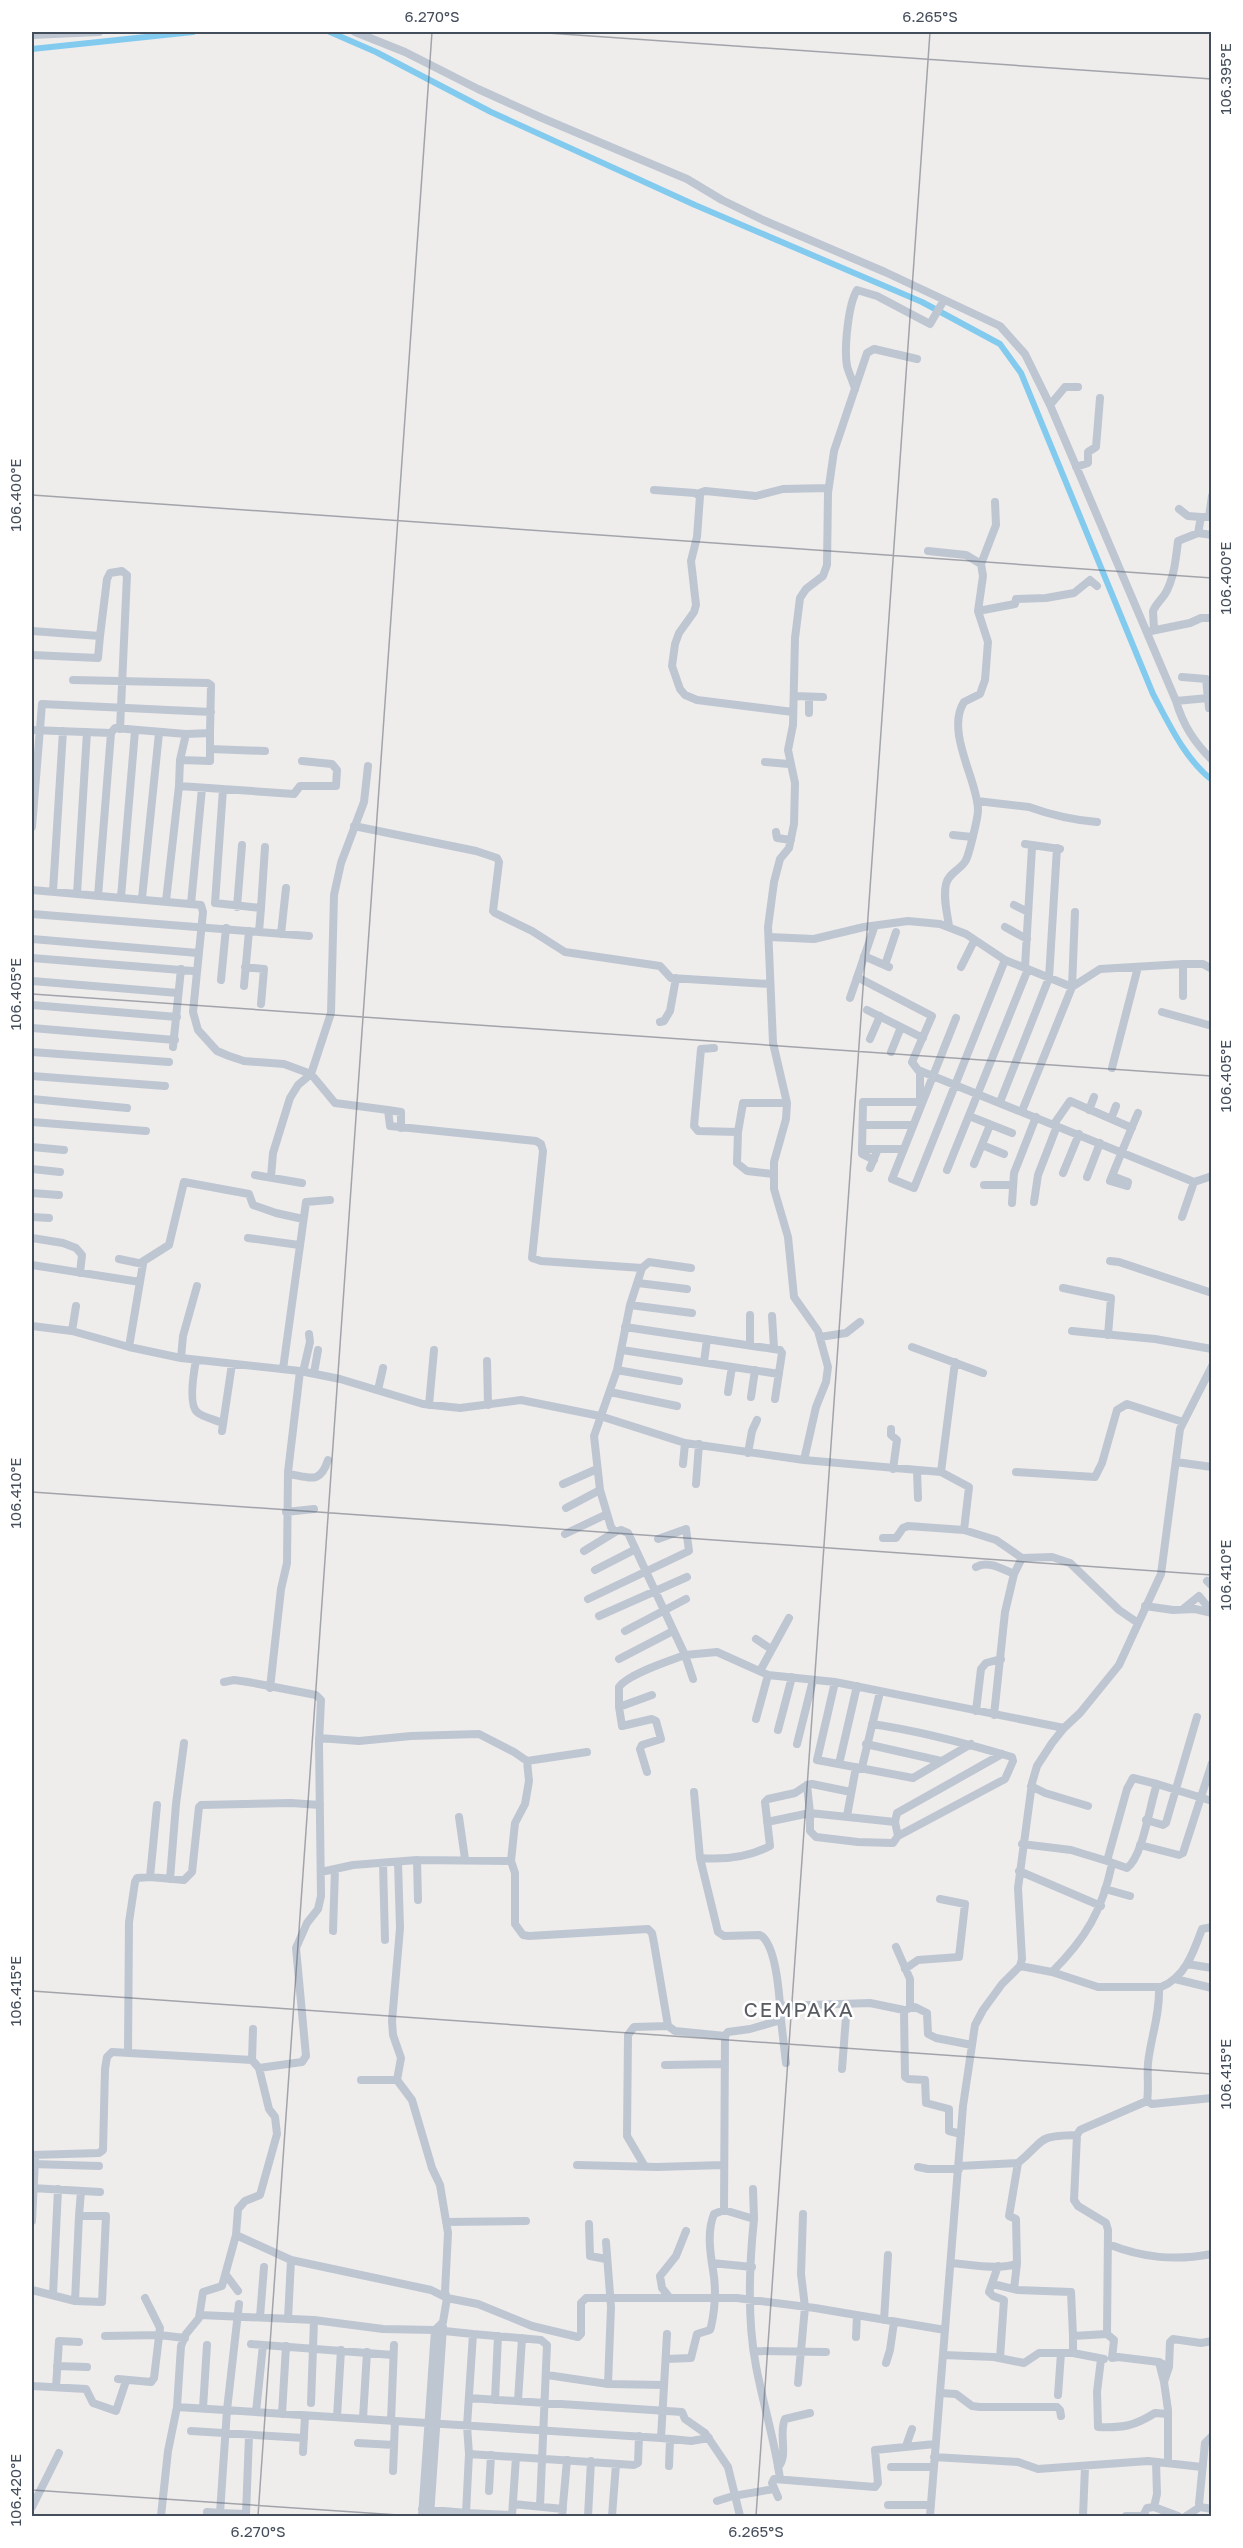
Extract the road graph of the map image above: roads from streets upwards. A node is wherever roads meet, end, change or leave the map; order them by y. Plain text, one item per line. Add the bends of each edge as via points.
1 (99, 32) edge
2 (355, 32) edge
3 (32, 35) edge
4 (943, 302) junction
5 (917, 359) dead end
6 (1078, 387) dead end
7 (855, 389) junction
8 (1101, 398) dead end
9 (1050, 405) junction
10 (1076, 466) junction
11 (828, 488) junction
12 (654, 490) dead end
13 (697, 494) junction
14 (1212, 496) edge
15 (995, 502) dead end
16 (1179, 509) dead end
17 (1207, 517) edge
18 (1198, 533) junction
19 (1212, 535) edge
20 (928, 551) dead end
21 (981, 564) junction
22 (1096, 586) dead end
23 (978, 611) junction
24 (1212, 618) edge
25 (32, 631) edge
26 (1150, 631) junction
27 (100, 636) junction
28 (32, 655) edge
29 (1182, 677) dead end
30 (73, 680) dead end
31 (123, 683) junction
32 (794, 696) junction
33 (810, 697) junction
34 (823, 697) dead end
35 (1208, 698) junction
36 (1176, 701) junction
37 (122, 707) junction
38 (1209, 708) dead end
39 (211, 712) junction
40 (793, 712) junction
41 (809, 713) dead end
42 (120, 729) junction
43 (35, 730) edge
44 (63, 731) junction
45 (135, 731) junction
46 (87, 732) junction
47 (111, 733) junction
48 (159, 733) junction
49 (210, 733) junction
50 (186, 734) junction
51 (210, 749) junction
52 (265, 751) dead end
53 (180, 760) junction
54 (1212, 760) edge
55 (302, 761) dead end
56 (765, 762) dead end
57 (789, 764) junction
58 (368, 766) dead end
59 (178, 786) junction
60 (202, 788) junction
61 (223, 789) junction
62 (977, 801) junction
63 (1097, 822) dead end
64 (354, 826) junction
65 (32, 827) edge
66 (776, 832) dead end
67 (953, 835) dead end
68 (972, 837) junction
69 (791, 840) junction
70 (242, 845) dead end
71 (265, 847) dead end
72 (286, 888) dead end
73 (32, 890) edge
74 (53, 891) junction
75 (77, 894) junction
76 (98, 896) junction
77 (121, 897) junction
78 (142, 898) junction
79 (166, 901) junction
80 (191, 904) junction
81 (1014, 905) dead end
82 (237, 907) junction
83 (261, 908) junction
84 (1028, 912) junction
85 (1075, 912) dead end
86 (32, 914) edge
87 (201, 926) junction
88 (949, 926) junction
89 (1005, 927) dead end
90 (226, 928) junction
91 (874, 928) dead end
92 (249, 931) junction
93 (259, 932) junction
94 (896, 932) dead end
95 (281, 934) junction
96 (309, 936) dead end
97 (769, 937) junction
98 (32, 939) edge
99 (1027, 939) junction
100 (974, 941) junction
101 (198, 953) junction
102 (864, 956) junction
103 (32, 958) edge
104 (1005, 960) junction
105 (1183, 964) junction
106 (245, 967) junction
107 (961, 967) dead end
108 (1138, 967) junction
109 (1027, 968) junction
110 (181, 969) junction
111 (1212, 969) edge
112 (194, 971) dead end
113 (857, 977) junction
114 (676, 978) junction
115 (1049, 978) junction
116 (221, 980) dead end
117 (32, 981) edge
118 (770, 984) junction
119 (244, 986) dead end
120 (1072, 987) junction
121 (178, 993) junction
122 (1183, 996) dead end
123 (850, 998) dead end
124 (261, 1004) dead end
125 (32, 1005) edge
126 (867, 1010) dead end
127 (1162, 1012) dead end
128 (880, 1016) junction
129 (177, 1017) junction
130 (956, 1018) dead end
131 (660, 1022) dead end
132 (1212, 1026) edge
133 (902, 1027) junction
134 (32, 1028) edge
135 (923, 1038) junction
136 (870, 1039) dead end
137 (714, 1048) dead end
138 (32, 1052) edge
139 (891, 1052) dead end
140 (169, 1062) dead end
141 (1112, 1068) dead end
142 (920, 1071) junction
143 (311, 1074) junction
144 (32, 1076) edge
145 (933, 1076) junction
146 (956, 1085) junction
147 (165, 1086) dead end
148 (978, 1094) junction
149 (1094, 1097) dead end
150 (32, 1099) edge
151 (921, 1102) junction
152 (1000, 1102) junction
153 (787, 1103) junction
154 (1116, 1106) dead end
155 (127, 1108) dead end
156 (388, 1110) junction
157 (1089, 1110) junction
158 (1022, 1111) junction
159 (1138, 1113) dead end
160 (969, 1116) junction
161 (1036, 1117) junction
162 (1111, 1119) junction
163 (32, 1122) edge
164 (863, 1125) junction
165 (913, 1125) junction
166 (990, 1125) junction
167 (1055, 1125) junction
168 (401, 1128) junction
169 (1132, 1128) junction
170 (146, 1131) dead end
171 (738, 1132) junction
172 (1012, 1133) dead end
173 (1079, 1134) junction
174 (1100, 1143) junction
175 (982, 1145) junction
176 (32, 1147) edge
177 (862, 1149) junction
178 (878, 1149) junction
179 (904, 1149) junction
180 (64, 1150) dead end
181 (1122, 1152) junction
182 (1004, 1154) dead end
183 (874, 1160) junction
184 (974, 1164) dead end
185 (870, 1168) dead end
186 (32, 1169) edge
187 (947, 1170) dead end
188 (60, 1172) dead end
189 (1063, 1173) dead end
190 (773, 1174) junction
191 (255, 1175) dead end
192 (1112, 1176) dead end
193 (1212, 1176) edge
194 (1087, 1177) dead end
195 (271, 1178) junction
196 (1194, 1182) junction
197 (302, 1183) dead end
198 (984, 1185) dead end
199 (1013, 1185) junction
200 (32, 1192) edge
201 (59, 1195) dead end
202 (330, 1200) dead end
203 (1034, 1202) dead end
204 (1012, 1203) dead end
205 (32, 1216) edge
206 (1182, 1217) dead end
207 (49, 1218) dead end
208 (303, 1219) junction
209 (32, 1238) edge
210 (248, 1238) dead end
211 (300, 1245) junction
212 (119, 1259) dead end
213 (1110, 1261) dead end
214 (142, 1262) junction
215 (32, 1265) edge
216 (642, 1268) junction
217 (691, 1268) dead end
218 (80, 1273) junction
219 (140, 1282) junction
220 (638, 1283) junction
221 (197, 1286) dead end
222 (1063, 1288) dead end
223 (687, 1289) dead end
224 (1212, 1293) edge
225 (630, 1305) junction
226 (76, 1306) dead end
227 (692, 1313) dead end
228 (750, 1315) dead end
229 (772, 1316) dead end
230 (860, 1322) dead end
231 (32, 1326) edge
232 (626, 1327) junction
233 (72, 1331) junction
234 (1072, 1331) dead end
235 (309, 1334) dead end
236 (1108, 1335) junction
237 (820, 1337) junction
238 (707, 1339) junction
239 (750, 1344) junction
240 (129, 1347) junction
241 (912, 1347) dead end
242 (774, 1348) junction
243 (1212, 1349) edge
244 (318, 1350) dead end
245 (434, 1350) dead end
246 (622, 1350) junction
247 (181, 1358) junction
248 (196, 1360) junction
249 (487, 1361) dead end
250 (704, 1362) junction
251 (955, 1362) junction
252 (232, 1364) junction
253 (732, 1366) junction
254 (1211, 1367) edge
255 (383, 1368) dead end
256 (284, 1370) junction
257 (755, 1370) junction
258 (617, 1371) junction
259 (302, 1372) junction
260 (314, 1373) junction
261 (983, 1373) dead end
262 (779, 1374) junction
263 (679, 1381) dead end
264 (378, 1390) junction
265 (610, 1392) junction
266 (728, 1392) dead end
267 (751, 1396) dead end
268 (775, 1399) dead end
269 (429, 1405) junction
270 (488, 1405) junction
271 (677, 1406) dead end
272 (600, 1416) junction
273 (758, 1420) dead end
274 (1183, 1422) junction
275 (891, 1429) dead end
276 (685, 1443) junction
277 (699, 1444) junction
278 (748, 1453) junction
279 (328, 1460) dead end
280 (804, 1460) junction
281 (1176, 1462) junction
282 (683, 1464) dead end
283 (1212, 1467) edge
284 (597, 1469) junction
285 (893, 1469) junction
286 (917, 1470) junction
287 (941, 1472) junction
288 (1016, 1472) dead end
289 (288, 1474) junction
290 (562, 1484) dead end
291 (696, 1484) dead end
292 (600, 1490) junction
293 (918, 1498) dead end
294 (566, 1508) dead end
295 (314, 1509) dead end
296 (286, 1512) junction
297 (607, 1514) junction
298 (964, 1530) junction
299 (615, 1532) junction
300 (565, 1534) dead end
301 (882, 1538) dead end
302 (658, 1539) dead end
303 (634, 1550) junction
304 (584, 1551) dead end
305 (1022, 1557) junction
306 (976, 1567) dead end
307 (595, 1570) dead end
308 (644, 1571) junction
309 (1014, 1574) junction
310 (687, 1577) dead end
311 (654, 1591) junction
312 (588, 1599) dead end
313 (687, 1599) dead end
314 (1145, 1606) junction
315 (1183, 1609) junction
316 (664, 1612) junction
317 (1212, 1613) edge
318 (600, 1616) dead end
319 (789, 1618) dead end
320 (1138, 1623) junction
321 (626, 1631) dead end
322 (673, 1631) junction
323 (756, 1639) dead end
324 (771, 1649) junction
325 (685, 1655) junction
326 (619, 1659) dead end
327 (1001, 1659) junction
328 (760, 1671) junction
329 (768, 1675) junction
330 (792, 1677) junction
331 (693, 1679) dead end
332 (813, 1680) junction
333 (224, 1682) dead end
334 (835, 1682) junction
335 (857, 1686) junction
336 (270, 1688) junction
337 (880, 1692) junction
338 (652, 1695) dead end
339 (619, 1707) junction
340 (976, 1711) junction
341 (994, 1715) junction
342 (1197, 1717) dead end
343 (756, 1719) dead end
344 (872, 1724) junction
345 (1064, 1728) junction
346 (778, 1730) dead end
347 (319, 1738) junction
348 (184, 1743) dead end
349 (797, 1744) dead end
350 (866, 1744) junction
351 (971, 1744) junction
352 (587, 1752) dead end
353 (1002, 1754) junction
354 (527, 1761) junction
355 (942, 1761) junction
356 (1212, 1763) edge
357 (839, 1764) junction
358 (859, 1767) junction
359 (647, 1772) dead end
360 (1157, 1784) junction
361 (807, 1785) junction
362 (1031, 1786) junction
363 (1175, 1790) junction
364 (694, 1792) dead end
365 (851, 1792) junction
366 (1201, 1798) junction
367 (1212, 1801) edge
368 (157, 1805) dead end
369 (320, 1805) junction
370 (1088, 1806) dead end
371 (810, 1813) junction
372 (847, 1816) junction
373 (459, 1817) dead end
374 (1146, 1820) junction
375 (768, 1822) junction
376 (895, 1822) junction
377 (898, 1836) junction
378 (1022, 1844) junction
379 (1140, 1845) junction
380 (700, 1858) junction
381 (465, 1859) junction
382 (417, 1860) junction
383 (511, 1861) junction
384 (398, 1862) junction
385 (1109, 1862) junction
386 (383, 1863) junction
387 (335, 1869) junction
388 (1019, 1871) junction
389 (321, 1872) junction
390 (150, 1877) junction
391 (170, 1879) junction
392 (1105, 1889) junction
393 (1130, 1896) dead end
394 (940, 1899) dead end
395 (418, 1900) dead end
396 (1101, 1905) junction
397 (1212, 1927) edge
398 (333, 1931) dead end
399 (386, 1940) dead end
400 (896, 1947) dead end
401 (1187, 1964) junction
402 (1020, 1966) junction
403 (1212, 1968) edge
404 (904, 1969) junction
405 (1052, 1972) junction
406 (1175, 1978) junction
407 (1159, 1988) junction
408 (1212, 1988) edge
409 (847, 2004) junction
410 (780, 2006) junction
411 (907, 2009) junction
412 (780, 2020) junction
413 (668, 2026) junction
414 (253, 2029) dead end
415 (725, 2036) junction
416 (972, 2045) junction
417 (128, 2052) junction
418 (252, 2060) junction
419 (786, 2063) dead end
420 (724, 2064) junction
421 (666, 2065) dead end
422 (260, 2068) junction
423 (842, 2069) dead end
424 (360, 2080) dead end
425 (397, 2080) junction
426 (1212, 2098) edge
427 (1147, 2102) junction
428 (961, 2134) junction
429 (1077, 2135) junction
430 (33, 2154) edge
431 (1017, 2163) junction
432 (33, 2164) edge
433 (577, 2165) dead end
434 (644, 2165) junction
435 (723, 2165) junction
436 (99, 2166) dead end
437 (918, 2167) dead end
438 (959, 2167) junction
439 (32, 2188) edge
440 (58, 2189) junction
441 (753, 2189) dead end
442 (81, 2191) junction
443 (100, 2192) dead end
444 (724, 2210) junction
445 (803, 2214) dead end
446 (79, 2216) junction
447 (754, 2219) junction
448 (32, 2221) edge
449 (526, 2221) dead end
450 (446, 2222) junction
451 (589, 2224) dead end
452 (686, 2231) dead end
453 (237, 2235) junction
454 (606, 2242) dead end
455 (1108, 2244) junction
456 (1212, 2254) edge
457 (888, 2255) dead end
458 (606, 2259) junction
459 (291, 2260) junction
460 (711, 2263) junction
461 (951, 2263) junction
462 (1017, 2263) junction
463 (998, 2266) junction
464 (264, 2267) dead end
465 (752, 2267) junction
466 (226, 2274) junction
467 (993, 2284) junction
468 (1014, 2289) junction
469 (32, 2290) edge
470 (238, 2291) dead end
471 (53, 2295) junction
472 (669, 2297) junction
473 (714, 2297) junction
474 (145, 2298) dead end
475 (447, 2298) junction
476 (610, 2298) junction
477 (749, 2300) junction
478 (75, 2301) junction
479 (239, 2304) dead end
480 (805, 2307) junction
481 (857, 2314) junction
482 (200, 2315) junction
483 (237, 2316) junction
484 (260, 2318) junction
485 (288, 2319) junction
486 (314, 2320) junction
487 (884, 2320) junction
488 (894, 2322) junction
489 (440, 2327) junction
490 (945, 2330) junction
491 (473, 2334) junction
492 (667, 2334) dead end
493 (1107, 2334) junction
494 (159, 2335) junction
495 (105, 2336) dead end
496 (498, 2336) junction
497 (1073, 2336) junction
498 (856, 2337) dead end
499 (185, 2338) junction
500 (522, 2338) junction
501 (1212, 2341) edge
502 (79, 2342) dead end
503 (251, 2344) dead end
504 (207, 2345) dead end
505 (263, 2345) junction
506 (394, 2345) dead end
507 (286, 2346) junction
508 (313, 2348) junction
509 (341, 2350) junction
510 (754, 2351) junction
511 (799, 2351) junction
512 (366, 2352) junction
513 (826, 2352) dead end
514 (1061, 2353) junction
515 (1073, 2353) junction
516 (393, 2355) junction
517 (944, 2355) junction
518 (1000, 2358) junction
519 (1112, 2358) junction
520 (1101, 2359) junction
521 (666, 2360) junction
522 (1158, 2362) junction
523 (886, 2363) dead end
524 (57, 2366) junction
525 (87, 2367) dead end
526 (1169, 2367) junction
527 (547, 2375) junction
528 (1164, 2382) junction
529 (798, 2383) dead end
530 (608, 2384) junction
531 (664, 2385) junction
532 (32, 2386) edge
533 (56, 2386) junction
534 (940, 2393) junction
535 (1058, 2395) dead end
536 (469, 2398) junction
537 (495, 2400) junction
538 (518, 2401) junction
539 (546, 2402) junction
540 (311, 2403) dead end
541 (177, 2407) junction
542 (203, 2408) junction
543 (116, 2410) junction
544 (227, 2410) junction
545 (664, 2410) junction
546 (256, 2412) junction
547 (810, 2413) dead end
548 (282, 2414) junction
549 (1167, 2414) junction
550 (305, 2416) junction
551 (1061, 2416) dead end
552 (337, 2417) junction
553 (363, 2418) junction
554 (112, 2420) dead end
555 (393, 2421) junction
556 (431, 2424) junction
557 (467, 2426) junction
558 (912, 2429) dead end
559 (191, 2431) dead end
560 (545, 2431) junction
561 (225, 2434) junction
562 (249, 2436) junction
563 (639, 2436) junction
564 (1212, 2436) edge
565 (304, 2438) junction
566 (709, 2438) junction
567 (665, 2439) junction
568 (358, 2443) dead end
569 (935, 2444) junction
570 (393, 2445) junction
571 (906, 2446) junction
572 (303, 2452) dead end
573 (59, 2453) dead end
574 (469, 2454) junction
575 (491, 2455) junction
576 (516, 2457) junction
577 (934, 2457) junction
578 (543, 2458) junction
579 (567, 2460) junction
580 (591, 2462) junction
581 (1156, 2462) junction
582 (1168, 2462) junction
583 (616, 2464) junction
584 (669, 2466) dead end
585 (1085, 2466) junction
586 (778, 2467) junction
587 (891, 2467) dead end
588 (933, 2467) junction
589 (1202, 2467) junction
590 (393, 2471) dead end
591 (780, 2480) junction
592 (774, 2489) junction
593 (489, 2491) dead end
594 (734, 2496) junction
595 (778, 2498) dead end
596 (717, 2501) dead end
597 (513, 2504) junction
598 (888, 2505) dead end
599 (931, 2505) junction
600 (540, 2506) junction
601 (1154, 2506) junction
602 (32, 2507) edge
603 (1200, 2507) junction
604 (1212, 2508) edge
605 (207, 2512) dead end
606 (426, 2513) edge
607 (563, 2513) edge
608 (220, 2515) edge
609 (245, 2515) edge
610 (466, 2515) edge
611 (512, 2516) edge
612 (161, 2517) edge
613 (588, 2517) edge
614 (612, 2517) edge
615 (740, 2517) edge
616 (930, 2517) edge
617 (1083, 2517) edge
618 (1126, 2517) edge
619 (1178, 2517) edge
620 (1186, 2517) edge

1 - 3 street
2 - 4 street via 687,179 763,220 885,272
4 - 7 street via 932,322 926,323 877,296 857,290 847,357
4 - 9 street via 991,321 1007,333 1025,354
5 - 7 street via 870,349
6 - 9 street via 1065,387
7 - 11 street via 840,430
8 - 10 street via 1096,447 1088,452 1088,463
9 - 10 street
10 - 26 street
11 - 13 street via 783,489 756,496 705,491
11 - 32 street via 827,565 823,576 800,598
12 - 13 street
13 - 40 street via 698,529 691,561 696,605 675,644 672,666 677,681 685,695 697,700
14 - 17 street
15 - 21 street via 996,525
16 - 17 street via 1188,516
17 - 18 street
18 - 19 street
18 - 26 street via 1178,541 1175,566 1166,594 1153,611
20 - 21 street via 966,555
21 - 23 street
22 - 23 street via 1090,580 1074,593 1016,599 1015,604 1006,608
23 - 62 street via 988,642 986,680 981,694 962,705 960,717 962,752
24 - 26 street
25 - 27 street
26 - 36 street
27 - 28 street via 98,658
27 - 31 street via 107,579 110,573 122,571 127,576
29 - 35 street via 1206,679
30 - 31 street
31 - 37 street
31 - 39 street via 208,683
32 - 33 street
32 - 40 street
33 - 34 street
33 - 41 street
35 - 36 street
35 - 38 street
36 - 54 street via 1189,734
37 - 39 street
37 - 42 street
37 - 43 street via 42,704
39 - 49 street
40 - 57 street
42 - 45 street
42 - 47 street via 114,728
43 - 44 street
43 - 65 street
44 - 46 street
44 - 74 street
45 - 48 street
45 - 77 street
46 - 47 street
46 - 75 street
47 - 76 street
48 - 50 street
48 - 78 street
49 - 50 street
49 - 51 street
50 - 53 street
51 - 52 street
51 - 53 street via 210,761
53 - 59 street
55 - 61 street via 332,764 337,770 336,786 300,786 294,794
56 - 57 street
57 - 69 street via 795,783
58 - 64 street via 364,802
59 - 60 street
59 - 79 street
60 - 61 street
60 - 80 street
61 - 82 street via 214,900
62 - 63 street via 1029,807 1067,820
62 - 68 street
64 - 114 street via 497,858 493,910 497,916 566,952 660,966
64 - 143 street via 334,895 331,1013
66 - 69 street via 777,838
67 - 68 street
68 - 88 street via 966,860 946,884
69 - 97 street via 780,859 774,882
70 - 82 street
71 - 83 street
72 - 95 street
73 - 74 street
74 - 75 street
75 - 76 street
76 - 77 street
77 - 78 street
78 - 79 street
79 - 80 street
80 - 87 street via 203,908
81 - 84 street
82 - 83 street
83 - 93 street
84 - 99 street
84 - 115 street via 1028,845 1059,849
85 - 120 street
86 - 87 street
87 - 90 street
87 - 101 street
88 - 97 street via 908,921 814,939
88 - 100 street
89 - 99 street
90 - 92 street
90 - 116 street
91 - 102 street
92 - 93 street
92 - 106 street
93 - 95 street
94 - 102 street via 887,966
95 - 96 street
97 - 118 street
98 - 101 street
99 - 109 street
100 - 104 street
100 - 107 street
101 - 143 street via 193,1012 198,1030 210,1045 244,1061 285,1064
102 - 113 street
103 - 110 street
104 - 109 street
104 - 146 street
105 - 108 street
105 - 111 street via 1203,964
105 - 122 street
106 - 119 street
106 - 124 street via 264,969
108 - 120 street via 1100,969
108 - 141 street
109 - 115 street
109 - 148 street
110 - 112 street
110 - 121 street
113 - 123 street
113 - 135 street via 932,1016
114 - 118 street
114 - 131 street via 670,1011
115 - 120 street
115 - 152 street
117 - 121 street
118 - 153 street via 773,1043
120 - 158 street
121 - 129 street
125 - 129 street
126 - 128 street
127 - 132 street
128 - 133 street
128 - 136 street
129 - 134 street via 174,1043
130 - 145 street
133 - 135 street
133 - 139 street
135 - 142 street via 912,1062
137 - 171 street via 701,1049 694,1126 698,1131
138 - 140 street
142 - 145 street
142 - 151 street
143 - 156 street via 335,1103
143 - 195 street via 290,1098 273,1153
144 - 147 street
145 - 146 street
145 - 151 street
146 - 148 street
146 - 179 street via 914,1188 892,1179
148 - 152 street
148 - 160 street
149 - 157 street
150 - 155 street
151 - 164 street via 864,1102
151 - 165 street
152 - 158 street
153 - 171 street via 743,1103
153 - 190 street
154 - 162 street
156 - 168 street via 389,1126
156 - 168 street via 401,1112
157 - 162 street
157 - 167 street via 1070,1101
158 - 161 street
159 - 169 street
160 - 166 street
160 - 187 street
161 - 167 street
161 - 199 street
162 - 169 street
163 - 170 street
164 - 165 street
164 - 177 street
165 - 179 street
166 - 172 street
166 - 175 street
167 - 173 street
167 - 203 street via 1038,1175
168 - 216 street via 539,1142 543,1151 532,1258
169 - 181 street
171 - 190 street via 737,1163 747,1171
173 - 174 street
173 - 189 street
174 - 181 street
174 - 194 street
175 - 182 street
175 - 184 street
176 - 180 street
177 - 178 street
177 - 183 street via 862,1154
178 - 179 street
178 - 183 street
181 - 192 street
181 - 196 street
183 - 185 street
186 - 188 street
190 - 237 street via 788,1237 794,1297
191 - 195 street
193 - 196 street
195 - 197 street
196 - 206 street
198 - 199 street
199 - 204 street
200 - 201 street
202 - 208 street via 307,1201
205 - 207 street
208 - 211 street
208 - 214 street via 253,1204 249,1194 184,1182 169,1245
209 - 218 street via 76,1248 82,1255
210 - 211 street
211 - 256 street
212 - 214 street
213 - 224 street
214 - 219 street
215 - 218 street
216 - 217 street via 649,1262
216 - 220 street
218 - 219 street
219 - 240 street
220 - 223 street
220 - 225 street
221 - 247 street
222 - 236 street via 1111,1298
225 - 227 street
225 - 232 street
226 - 233 street
228 - 239 street
229 - 242 street
230 - 237 street via 846,1332
231 - 233 street
232 - 238 street
232 - 246 street
233 - 240 street
234 - 236 street
235 - 259 street
236 - 243 street
237 - 280 street via 828,1375
238 - 239 street
238 - 250 street
239 - 242 street
240 - 247 street
241 - 251 street
242 - 262 street via 782,1353
244 - 260 street
245 - 269 street
246 - 250 street
246 - 258 street
247 - 248 street
248 - 252 street
248 - 252 street via 194,1407 223,1427
249 - 270 street
250 - 253 street
251 - 261 street
251 - 287 street
252 - 256 street
253 - 257 street
253 - 266 street
254 - 274 street
255 - 264 street
256 - 259 street
257 - 262 street
257 - 267 street
258 - 263 street
258 - 265 street
259 - 260 street
259 - 289 street
260 - 264 street
262 - 268 street
264 - 269 street
265 - 271 street
265 - 272 street
269 - 270 street
270 - 272 street via 521,1400
272 - 276 street
272 - 284 street via 594,1436
273 - 278 street
274 - 281 street
274 - 288 street via 1122,1405 1095,1477
275 - 285 street via 897,1440
276 - 277 street
276 - 282 street
277 - 278 street
277 - 291 street
278 - 280 street
279 - 289 street via 321,1476
280 - 285 street
281 - 283 street
281 - 314 street via 1162,1567
284 - 290 street
284 - 292 street
285 - 286 street
286 - 287 street
286 - 293 street
287 - 298 street via 969,1487
289 - 296 street
292 - 294 street
292 - 297 street
295 - 296 street
296 - 336 street via 287,1563
297 - 299 street
297 - 300 street
298 - 301 street via 908,1526 896,1538
298 - 305 street via 996,1540
299 - 303 street via 628,1533
299 - 304 street
302 - 308 street via 685,1529 689,1551
303 - 307 street
303 - 308 street
305 - 309 street
305 - 320 street via 1052,1557 1070,1563
306 - 309 street via 992,1565
308 - 311 street
308 - 312 street
309 - 327 street via 1005,1612
310 - 311 street
311 - 316 street
311 - 318 street
313 - 316 street
314 - 315 street
314 - 320 street
315 - 317 street
315 - 317 street via 1199,1596
316 - 321 street
316 - 322 street
319 - 324 street
320 - 345 street via 1115,1670
322 - 325 street
322 - 326 street
323 - 324 street
324 - 328 street
325 - 328 street via 717,1652
325 - 331 street
325 - 339 street via 625,1680 619,1687
327 - 340 street via 986,1663 981,1669
327 - 341 street
328 - 329 street
329 - 330 street
329 - 343 street
330 - 332 street
330 - 346 street
332 - 334 street
332 - 349 street
333 - 336 street via 234,1680
334 - 335 street
334 - 357 street via 817,1760
335 - 337 street
335 - 357 street
336 - 347 street via 320,1698
337 - 340 street
337 - 344 street
338 - 339 street
339 - 359 street via 624,1726 656,1721 661,1739 640,1749
340 - 341 street
341 - 345 street
342 - 363 street
344 - 350 street
344 - 351 street
345 - 362 street via 1037,1766
347 - 354 street via 359,1741 480,1734
347 - 369 street
348 - 391 street
350 - 355 street
350 - 358 street
351 - 353 street
351 - 355 street
352 - 354 street
353 - 376 street via 904,1807
353 - 377 street via 1013,1761 1005,1779
354 - 383 street via 529,1781 525,1804 515,1823
355 - 358 street via 913,1778
356 - 366 street
357 - 358 street
358 - 365 street
360 - 363 street
360 - 374 street
360 - 385 street via 1131,1779
361 - 365 street
361 - 371 street
361 - 375 street via 795,1794 766,1800
362 - 370 street
362 - 378 street
363 - 366 street
363 - 374 street via 1166,1824
364 - 380 street
365 - 372 street
366 - 367 street
366 - 379 street via 1180,1855
368 - 390 street
369 - 389 street
369 - 391 street via 201,1805 192,1872 184,1880
371 - 372 street
371 - 375 street
371 - 377 street via 810,1831 816,1837 893,1843
372 - 376 street
373 - 381 street
374 - 379 street
375 - 380 street via 768,1847 738,1857
376 - 377 street
378 - 385 street via 1071,1850
378 - 388 street
379 - 385 street via 1131,1866
380 - 410 street via 720,1934 760,1935 770,1946
381 - 382 street
381 - 383 street
382 - 384 street
382 - 395 street
383 - 413 street via 515,1873 515,1924 523,1935 646,1928 651,1931
384 - 386 street
384 - 425 street via 400,1928 392,2021 401,2058
385 - 392 street
386 - 387 street
386 - 399 street
387 - 389 street
387 - 398 street
388 - 396 street
388 - 402 street
389 - 422 street via 318,1909 296,1948 306,2056 302,2062
390 - 391 street
390 - 417 street via 137,1878 135,1882 129,1922
392 - 393 street
392 - 396 street
394 - 404 street via 965,1904 959,1957 918,1960
396 - 405 street via 1077,1946
397 - 401 street via 1202,1929
400 - 404 street
401 - 403 street
401 - 406 street
402 - 405 street
402 - 416 street via 983,2010 975,2025
404 - 411 street via 910,1979
405 - 407 street via 1098,1987
406 - 407 street
406 - 408 street
407 - 427 street via 1160,2010 1147,2070
409 - 410 street
409 - 411 street
409 - 423 street
410 - 412 street
411 - 416 street via 926,2011 931,2036
411 - 428 street via 905,2077 925,2081 926,2103 949,2109 949,2131
412 - 415 street via 728,2032
412 - 419 street
413 - 415 street via 675,2031
413 - 434 street via 633,2027 628,2035 627,2136
414 - 418 street
415 - 420 street
416 - 428 street
417 - 418 street
417 - 430 street via 112,2052 107,2057 103,2150
418 - 422 street
420 - 421 street
420 - 435 street
422 - 453 street via 278,2134 260,2195 238,2209
424 - 425 street
425 - 450 street via 412,2100 440,2185
426 - 427 street
427 - 429 street via 1080,2130
428 - 438 street
429 - 431 street via 1040,2139
429 - 455 street via 1074,2200 1106,2223
430 - 432 street
431 - 438 street
431 - 462 street via 1010,2216 1016,2219
432 - 436 street
432 - 439 street
433 - 434 street
434 - 435 street
435 - 444 street
437 - 438 street
438 - 461 street
439 - 440 street
439 - 448 street
440 - 442 street
440 - 471 street
441 - 447 street
442 - 443 street
442 - 446 street
444 - 447 street
444 - 460 street via 711,2220
445 - 480 street via 801,2274
446 - 478 street
446 - 478 street via 106,2216 102,2302
447 - 465 street
449 - 450 street
450 - 475 street
451 - 458 street via 590,2256
452 - 472 street via 676,2256 660,2277
453 - 459 street
453 - 466 street
454 - 458 street
455 - 456 street via 1158,2258
455 - 493 street
457 - 487 street
458 - 476 street
459 - 475 street via 431,2290
459 - 485 street
460 - 465 street
460 - 473 street
461 - 463 street
461 - 490 street
462 - 463 street
462 - 468 street
463 - 467 street
464 - 484 street
465 - 477 street
466 - 470 street
466 - 482 street via 220,2288 203,2292
467 - 468 street
467 - 518 street via 989,2293 1004,2301
468 - 497 street via 1071,2292
469 - 471 street
471 - 478 street
472 - 473 street
472 - 476 street
473 - 477 street
473 - 521 street via 710,2330 697,2334 691,2358
474 - 494 street via 159,2325
475 - 476 street via 478,2304 532,2326 578,2337 582,2301
475 - 489 street
476 - 530 street
477 - 480 street
477 - 510 street
479 - 483 street
480 - 481 street
480 - 511 street
481 - 487 street
481 - 498 street
482 - 483 street
482 - 499 street
483 - 484 street
483 - 544 street
484 - 485 street
485 - 486 street
486 - 489 street via 383,2329
486 - 508 street
487 - 488 street
488 - 490 street
488 - 523 street
489 - 491 street
489 - 556 street
490 - 517 street
491 - 496 street
491 - 536 street
492 - 521 street
493 - 497 street
493 - 519 street via 1114,2340
494 - 495 street
494 - 499 street
494 - 543 street via 153,2381 122,2380
496 - 500 street
496 - 537 street
497 - 515 street
499 - 541 street via 181,2346
500 - 527 street via 546,2343
500 - 538 street
501 - 526 street via 1173,2339
502 - 524 street via 58,2341
503 - 505 street
504 - 542 street
505 - 507 street
505 - 546 street
506 - 516 street
507 - 508 street
507 - 548 street
508 - 509 street
508 - 540 street
509 - 512 street
509 - 552 street
510 - 511 street
510 - 586 street
511 - 513 street
511 - 529 street
512 - 516 street
512 - 553 street
514 - 515 street
514 - 518 street via 1039,2353 1024,2362
514 - 535 street
515 - 520 street
516 - 555 street
517 - 518 street
517 - 534 street
519 - 520 street
519 - 522 street
520 - 549 street via 1098,2427 1119,2427 1145,2421 1155,2414
521 - 531 street
522 - 526 street
522 - 528 street
524 - 525 street
524 - 533 street
526 - 528 street
527 - 530 street
527 - 539 street
528 - 549 street
530 - 531 street
531 - 545 street
532 - 533 street
533 - 543 street via 87,2388 93,2403
534 - 551 street via 956,2394 980,2407 1057,2407
534 - 569 street
536 - 537 street
536 - 557 street
537 - 538 street
538 - 539 street
539 - 545 street
539 - 560 street
541 - 542 street
541 - 612 street
542 - 544 street
543 - 554 street
544 - 546 street
544 - 561 street
545 - 566 street via 682,2412
545 - 567 street
546 - 548 street
547 - 586 street via 788,2417 783,2422 782,2462
548 - 550 street
549 - 582 street
550 - 552 street
550 - 565 street
552 - 553 street
553 - 555 street
555 - 556 street
555 - 570 street
556 - 557 street
556 - 606 street
557 - 560 street
557 - 574 street
558 - 571 street
559 - 561 street
560 - 563 street
560 - 578 street
561 - 562 street
561 - 608 street
562 - 565 street
562 - 609 street
563 - 567 street
563 - 583 street via 637,2464
564 - 589 street via 1204,2443
565 - 572 street
566 - 567 street
566 - 594 street via 728,2467
567 - 584 street
568 - 570 street
569 - 571 street
569 - 577 street
570 - 590 street
571 - 591 street via 875,2450 878,2483 871,2488
573 - 602 street
574 - 575 street
574 - 610 street
575 - 576 street
575 - 593 street
576 - 578 street
576 - 597 street
577 - 585 street via 1018,2462 1038,2469
577 - 588 street
578 - 579 street
578 - 600 street
579 - 580 street
579 - 607 street
580 - 583 street
580 - 613 street
581 - 582 street
581 - 585 street
581 - 601 street
582 - 589 street
583 - 614 street
585 - 617 street
586 - 591 street
587 - 588 street
588 - 599 street
589 - 603 street
591 - 592 street via 772,2480
592 - 594 street
592 - 595 street
594 - 596 street
594 - 615 street
597 - 600 street
597 - 611 street
598 - 599 street
599 - 616 street
600 - 607 street
601 - 618 street via 1147,2508 1143,2516
601 - 619 street
603 - 604 street
603 - 620 street
605 - 608 street
606 - 610 street
608 - 609 street
610 - 611 street

